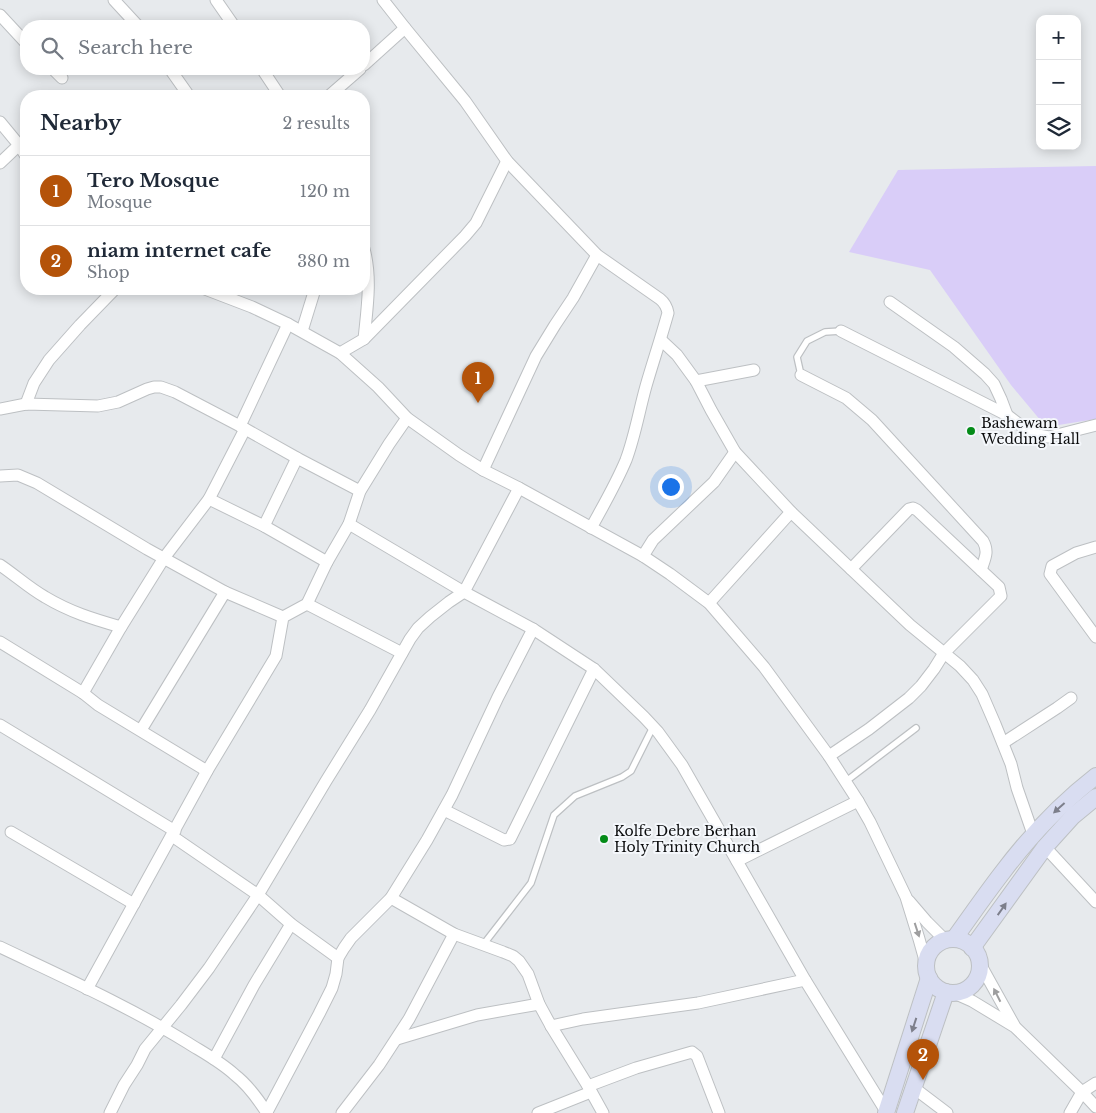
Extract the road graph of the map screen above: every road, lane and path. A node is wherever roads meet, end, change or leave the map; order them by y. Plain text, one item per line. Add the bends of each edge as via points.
1 (114, 0) edge
2 (216, 0) edge
3 (383, 0) edge
4 (0, 15) edge
5 (132, 20) edge
6 (230, 20) edge
7 (404, 28) junction
8 (20, 37) edge
9 (370, 59) edge
10 (59, 75) edge
11 (174, 75) edge
12 (266, 75) edge
13 (353, 75) edge
14 (62, 78) dead end
15 (184, 90) edge
16 (276, 90) edge
17 (335, 90) edge
18 (0, 122) edge
19 (19, 146) joint
20 (507, 161) junction
21 (0, 163) edge
22 (597, 255) junction
23 (109, 295) edge
24 (221, 295) edge
25 (313, 295) edge
26 (368, 295) edge
27 (890, 302) dead end
28 (288, 324) junction
29 (302, 331) junction
30 (841, 331) joint
31 (364, 339) junction
32 (661, 340) junction
33 (340, 353) junction
34 (754, 370) dead end
35 (801, 375) joint
36 (696, 381) junction
37 (26, 404) junction
38 (0, 409) edge
39 (1007, 415) junction
40 (407, 418) junction
41 (1096, 425) edge
42 (242, 427) junction
43 (735, 452) junction
44 (297, 458) junction
45 (483, 470) junction
46 (0, 476) edge
47 (519, 488) junction
48 (360, 491) junction
49 (208, 499) junction
50 (790, 512) junction
51 (349, 524) junction
52 (264, 526) junction
53 (591, 528) junction
54 (1096, 547) edge
55 (643, 556) junction
56 (164, 558) junction
57 (328, 562) junction
58 (0, 565) edge
59 (851, 569) junction
60 (981, 570) junction
61 (225, 592) junction
62 (464, 592) junction
63 (709, 603) junction
64 (307, 604) junction
65 (283, 617) junction
66 (121, 626) junction
67 (533, 629) junction
68 (1095, 631) edge
69 (0, 642) edge
70 (402, 653) junction
71 (944, 653) junction
72 (594, 669) junction
73 (83, 694) junction
74 (1071, 698) dead end
75 (0, 724) edge
76 (653, 727) junction
77 (916, 728) dead end
78 (141, 730) junction
79 (1003, 743) junction
80 (829, 756) junction
81 (207, 771) junction
82 (1096, 776) edge
83 (845, 782) junction
84 (1096, 797) edge
85 (858, 801) junction
86 (444, 810) junction
87 (11, 832) dead end
88 (173, 834) junction
89 (1034, 834) junction
90 (1045, 847) junction
91 (737, 861) junction
92 (1096, 883) edge
93 (258, 895) junction
94 (906, 896) junction
95 (391, 898) junction
96 (1093, 898) edge
97 (134, 904) junction
98 (292, 924) junction
99 (454, 934) junction
100 (950, 940) junction
101 (483, 944) junction
102 (0, 947) edge
103 (976, 955) junction
104 (338, 958) junction
105 (927, 971) junction
106 (805, 980) junction
107 (87, 989) junction
108 (950, 993) junction
109 (539, 1004) junction
110 (551, 1026) junction
111 (1015, 1027) junction
112 (163, 1028) junction
113 (397, 1039) junction
114 (214, 1059) junction
115 (1096, 1083) edge
116 (914, 1088) junction
117 (589, 1089) junction
118 (1082, 1092) junction
119 (1096, 1107) edge
120 (110, 1113) edge
121 (267, 1113) edge
122 (342, 1113) edge
123 (538, 1113) edge
124 (603, 1113) edge
125 (719, 1113) edge
126 (886, 1113) edge
127 (905, 1113) edge
128 (947, 1113) edge
129 (1070, 1113) edge

1 - 5 street
2 - 6 street
3 - 7 street
4 - 8 street
7 - 9 street
7 - 20 street via 465,101
10 - 14 street
11 - 15 street
12 - 16 street
13 - 17 street
18 - 19 street
19 - 21 street
20 - 22 street
20 - 31 street via 476,223
22 - 32 street via 666,305 668,313
22 - 45 street via 536,356
23 - 37 street via 49,360
24 - 28 street
25 - 29 street
26 - 31 street
27 - 39 street via 954,347 985,374 994,384
28 - 29 street
28 - 42 street
29 - 33 street
30 - 35 lane via 825,332 807,341 797,357
30 - 39 street
31 - 33 street
32 - 36 street
32 - 53 street via 625,462
33 - 40 street
34 - 36 street
35 - 60 street via 846,398 872,420 983,540 987,553
36 - 43 street
37 - 38 street
37 - 42 street via 98,406 162,387
39 - 41 street via 1024,428 1049,437
40 - 45 street
40 - 48 street
42 - 44 street
42 - 49 street
43 - 50 street
43 - 55 street via 714,482 654,540
44 - 48 street
44 - 52 street
45 - 47 street
46 - 56 street via 18,475 37,483
47 - 53 street
47 - 62 street
48 - 51 street
49 - 52 street
49 - 56 street
50 - 59 street
50 - 63 street
51 - 57 street
51 - 62 street
52 - 57 street
53 - 55 street
54 - 68 street via 1052,566 1050,574
55 - 63 street
56 - 61 street
56 - 66 street
57 - 64 street
58 - 66 street via 43,596 85,617
59 - 60 street via 913,508
59 - 71 street
60 - 71 street via 999,587 1001,596
61 - 65 street
61 - 78 street
62 - 67 street
62 - 70 street via 418,628
63 - 80 street via 764,667
64 - 65 street
64 - 70 street
65 - 81 street via 276,656
66 - 73 street
67 - 72 street
67 - 86 street
69 - 73 street
70 - 93 street
71 - 79 street via 973,680
71 - 80 street via 921,686 908,698
72 - 76 street
72 - 86 street via 510,840
73 - 78 street
74 - 79 street
75 - 88 street
76 - 91 street via 682,765
76 - 101 lane via 631,771 622,778 575,796 554,815 531,883
77 - 83 lane
78 - 81 street
79 - 89 street
80 - 83 street
81 - 88 street
82 -> 89 main road
83 - 85 street
84 - 90 main road via 1073,816
85 - 91 street
85 - 94 street
86 - 95 street
87 - 97 street
88 - 93 street
88 - 97 street
89 - 100 main road
90 - 96 street
103 -> 90 main road
91 - 106 street
92 - 96 street
93 - 98 street
93 - 112 street via 209,968
94 - 100 street via 927,922
94 -> 105 street
95 - 99 street
95 - 104 street via 351,938
97 - 107 street
98 - 104 street
98 - 114 street
99 - 101 street
99 - 113 street
100 - 103 main road via 961,940
100 - 105 main road via 937,944 931,950
101 - 109 street via 519,961 528,974
102 - 107 street
103 - 108 main road via 980,970 973,984 961,992
111 -> 103 street
104 - 121 street via 332,988
105 - 108 main road via 933,985
105 -> 126 main road
106 - 110 street via 698,1003
106 - 126 street
107 - 112 street
108 - 111 street via 972,1001
108 - 116 main road
109 - 110 street
109 - 113 street via 477,1015
110 - 117 street
111 - 118 street
112 - 114 street
112 - 120 street via 145,1049
113 - 122 street
114 - 121 street via 245,1083
115 - 118 street
116 - 127 main road
116 - 128 street
117 - 123 street
117 - 124 street
117 - 125 street via 636,1068 692,1052 697,1056
118 - 119 street
118 - 129 street

